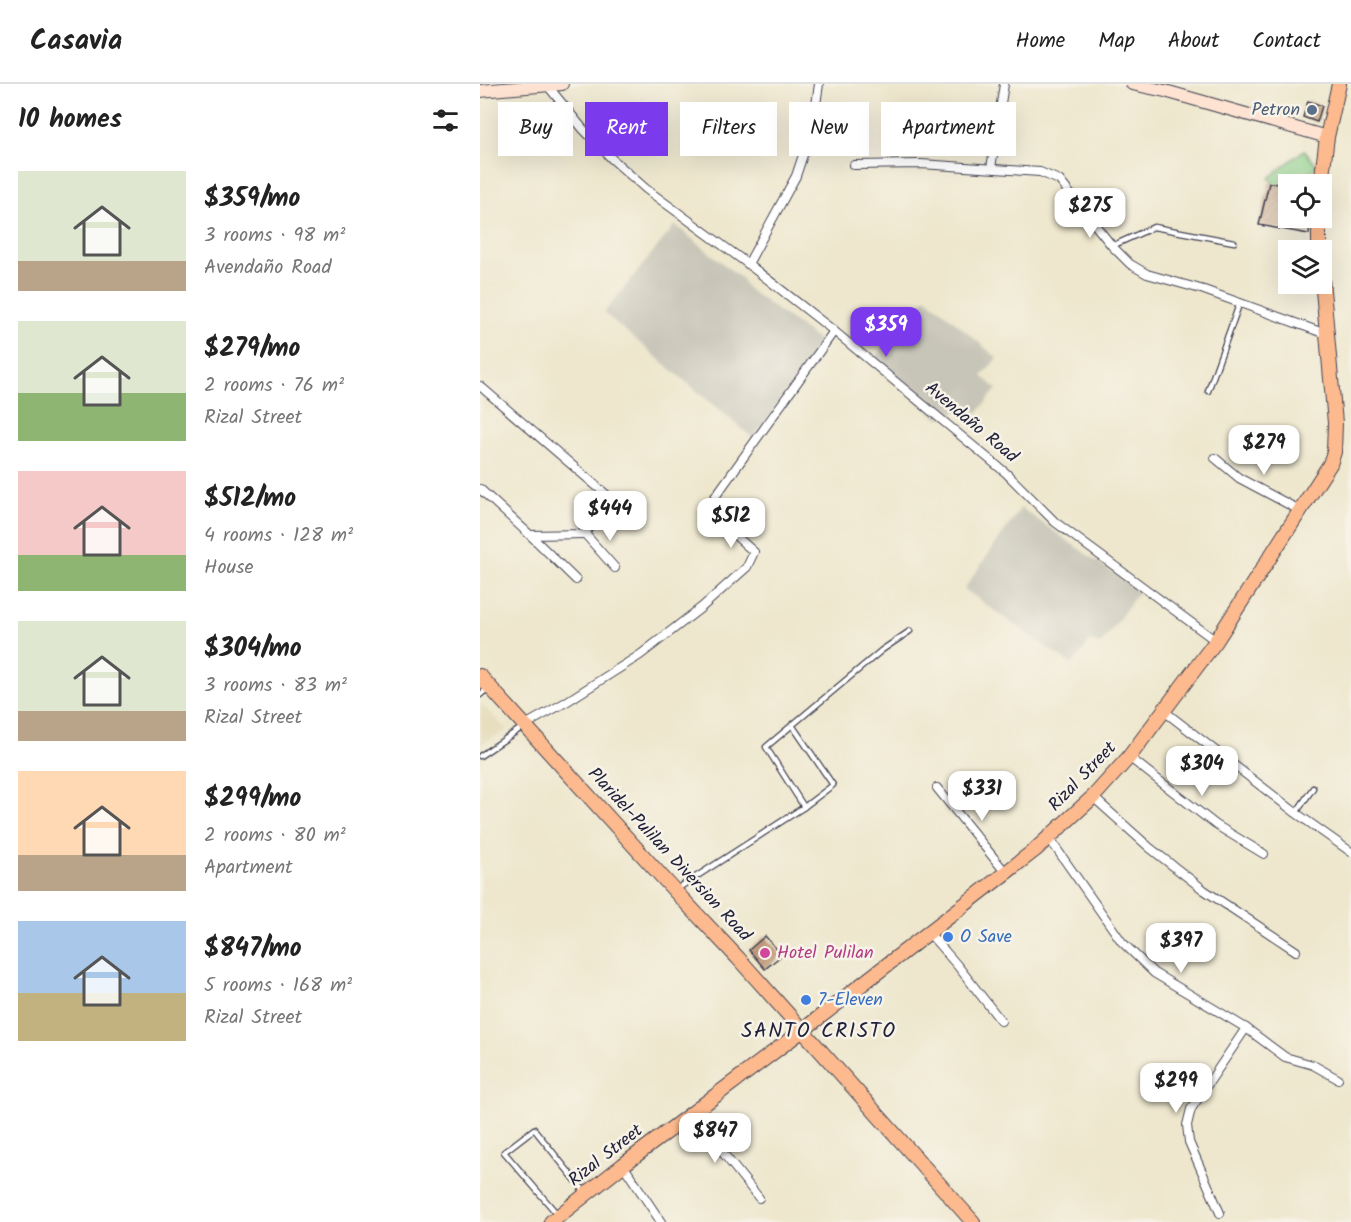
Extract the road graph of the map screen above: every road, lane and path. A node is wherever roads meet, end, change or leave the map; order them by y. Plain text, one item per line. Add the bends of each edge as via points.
1 (547, 84) edge
2 (562, 84) edge
3 (819, 84) edge
4 (1004, 84) edge
5 (1132, 84) edge
6 (1339, 84) edge
7 (480, 91) edge
8 (1327, 137) junction
9 (854, 165) dead end
10 (991, 168) junction
11 (1322, 174) edge
12 (1234, 242) dead end
13 (1112, 246) junction
14 (748, 264) junction
15 (1323, 294) edge
16 (1240, 302) junction
17 (834, 331) junction
18 (1326, 334) junction
19 (480, 386) edge
20 (1208, 391) dead end
21 (1215, 458) dead end
22 (480, 489) edge
23 (1301, 511) junction
24 (585, 534) junction
25 (530, 535) junction
26 (615, 568) dead end
27 (576, 580) dead end
28 (910, 631) dead end
29 (1216, 641) junction
30 (483, 686) edge
31 (1164, 711) junction
32 (792, 724) junction
33 (525, 725) junction
34 (480, 756) edge
35 (1129, 757) junction
36 (937, 788) dead end
37 (1313, 788) dead end
38 (1093, 796) junction
39 (804, 807) junction
40 (1296, 813) junction
41 (1049, 838) junction
42 (1351, 852) edge
43 (1264, 854) dead end
44 (1006, 873) junction
45 (674, 890) junction
46 (928, 933) junction
47 (1296, 951) dead end
48 (1001, 1021) dead end
49 (1246, 1028) junction
50 (803, 1030) junction
51 (1338, 1079) dead end
52 (692, 1113) junction
53 (623, 1165) junction
54 (587, 1194) junction
55 (759, 1198) dead end
56 (1220, 1213) dead end
57 (555, 1219) edge
58 (661, 1222) edge
59 (973, 1222) edge

1 - 2 main road
1 - 7 main road
1 - 14 street, Avendaño Road via 590,136 646,189
3 - 14 street via 813,125 796,176
4 - 10 street
5 - 8 main road
6 - 8 main road
8 - 11 main road
9 - 10 street
10 - 13 street via 1040,172 1059,180
12 - 13 lane via 1154,227
13 - 16 street via 1147,274
14 - 17 street, Avendaño Road
15 - 18 main road, Rizal Street
16 - 18 street
16 - 20 lane
17 - 29 street, Avendaño Road via 1006,473 1055,522
17 - 33 street via 710,504 710,513 753,552 747,567 640,655
18 - 23 main road, Rizal Street via 1334,452
19 - 24 street via 608,496
21 - 23 street via 1239,478
22 - 25 street
23 - 29 main road, Rizal Street
24 - 25 street
24 - 26 street
25 - 27 street
28 - 32 lane
29 - 31 main road, Rizal Street
30 - 33 main road, Plaridel-Pulilan Diversion Road
31 - 35 main road, Rizal Street
31 - 40 street
32 - 39 lane via 766,747
32 - 39 lane via 833,785
33 - 34 lane
33 - 45 main road, Plaridel-Pulilan Diversion Road
35 - 38 main road, Rizal Street
35 - 43 street via 1216,825
36 - 44 street
37 - 40 lane
38 - 41 main road, Rizal Street
38 - 47 street via 1204,890
39 - 45 lane
40 - 42 street
41 - 44 main road, Rizal Street
41 - 49 street via 1137,958 1154,973
44 - 46 main road, Rizal Street
45 - 50 main road, Plaridel-Pulilan Diversion Road
46 - 48 street
46 - 50 main road, Rizal Street
49 - 51 street via 1285,1057 1313,1065
49 - 56 street via 1191,1109 1187,1125 1189,1142
50 - 52 main road, Rizal Street
50 - 59 main road, Plaridel-Pulilan Diversion Road
52 - 53 main road, Rizal Street
52 - 55 street
53 - 54 main road, Rizal Street
53 - 58 street
54 - 57 main road, Rizal Street
54 - 57 lane via 534,1129 504,1152

